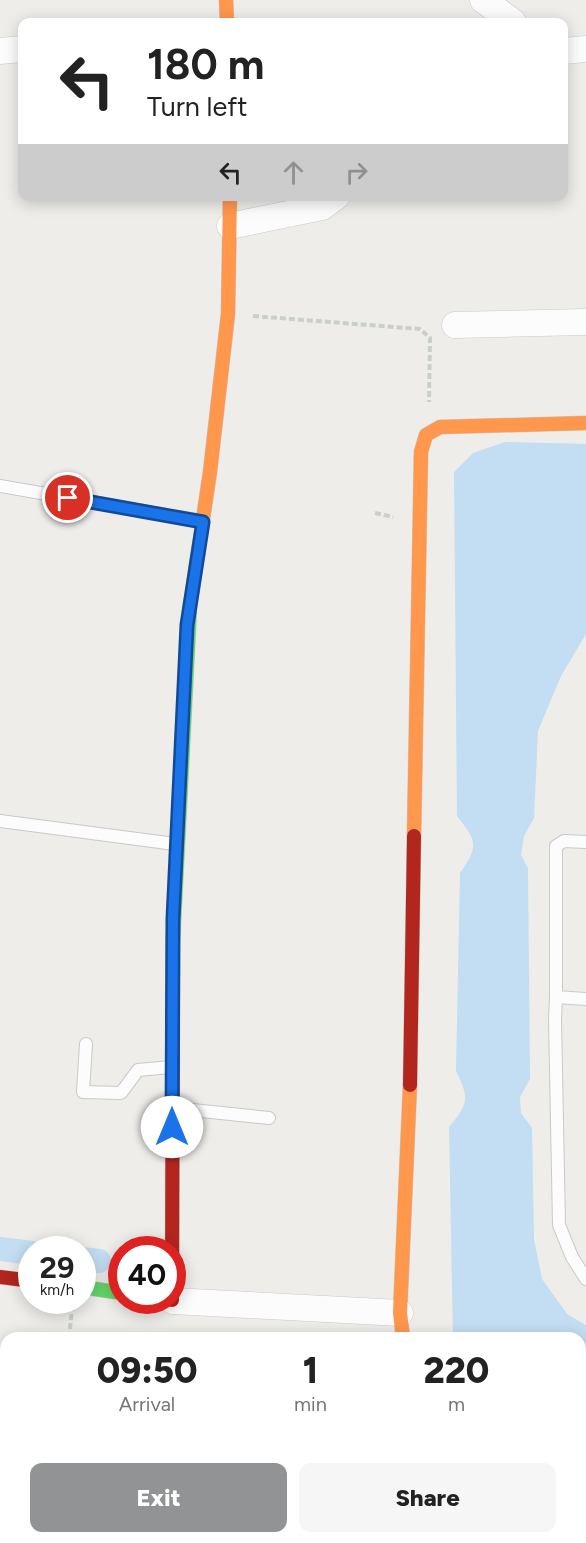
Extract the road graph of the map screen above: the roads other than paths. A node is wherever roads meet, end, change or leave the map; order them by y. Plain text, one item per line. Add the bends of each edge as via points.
1 (226, 0) edge
2 (483, 0) edge
3 (227, 18) edge
4 (508, 18) edge
5 (18, 49) edge
6 (586, 49) edge
7 (0, 51) edge
8 (568, 51) edge
9 (230, 201) edge
10 (330, 201) edge
11 (230, 226) junction
12 (586, 322) edge
13 (455, 325) dead end
14 (586, 423) edge
15 (0, 486) edge
16 (203, 522) junction
17 (0, 821) edge
18 (586, 842) edge
19 (177, 844) junction
20 (556, 997) junction
21 (586, 999) edge
22 (86, 1044) dead end
23 (172, 1067) junction
24 (172, 1108) junction
25 (269, 1118) dead end
26 (173, 1236) edge
27 (0, 1277) edge
28 (18, 1279) edge
29 (586, 1279) edge
30 (186, 1301) edge
31 (400, 1313) junction
32 (402, 1332) edge

1 - 3 street
2 - 4 street
5 - 7 street
6 - 8 street
9 - 11 street
10 - 11 street via 322,207
11 - 16 street via 228,315
12 - 13 street
14 - 31 street via 440,427 426,435 421,452 409,1154
15 - 16 lane
16 - 19 street via 187,625
17 - 19 lane
18 - 20 lane via 564,841 556,846
19 - 23 street
20 - 21 lane
20 - 29 lane via 559,1225
22 - 23 lane via 83,1092 121,1093 138,1070
23 - 24 street
24 - 25 lane
24 - 26 street
27 - 28 street
30 - 31 street
31 - 32 street

